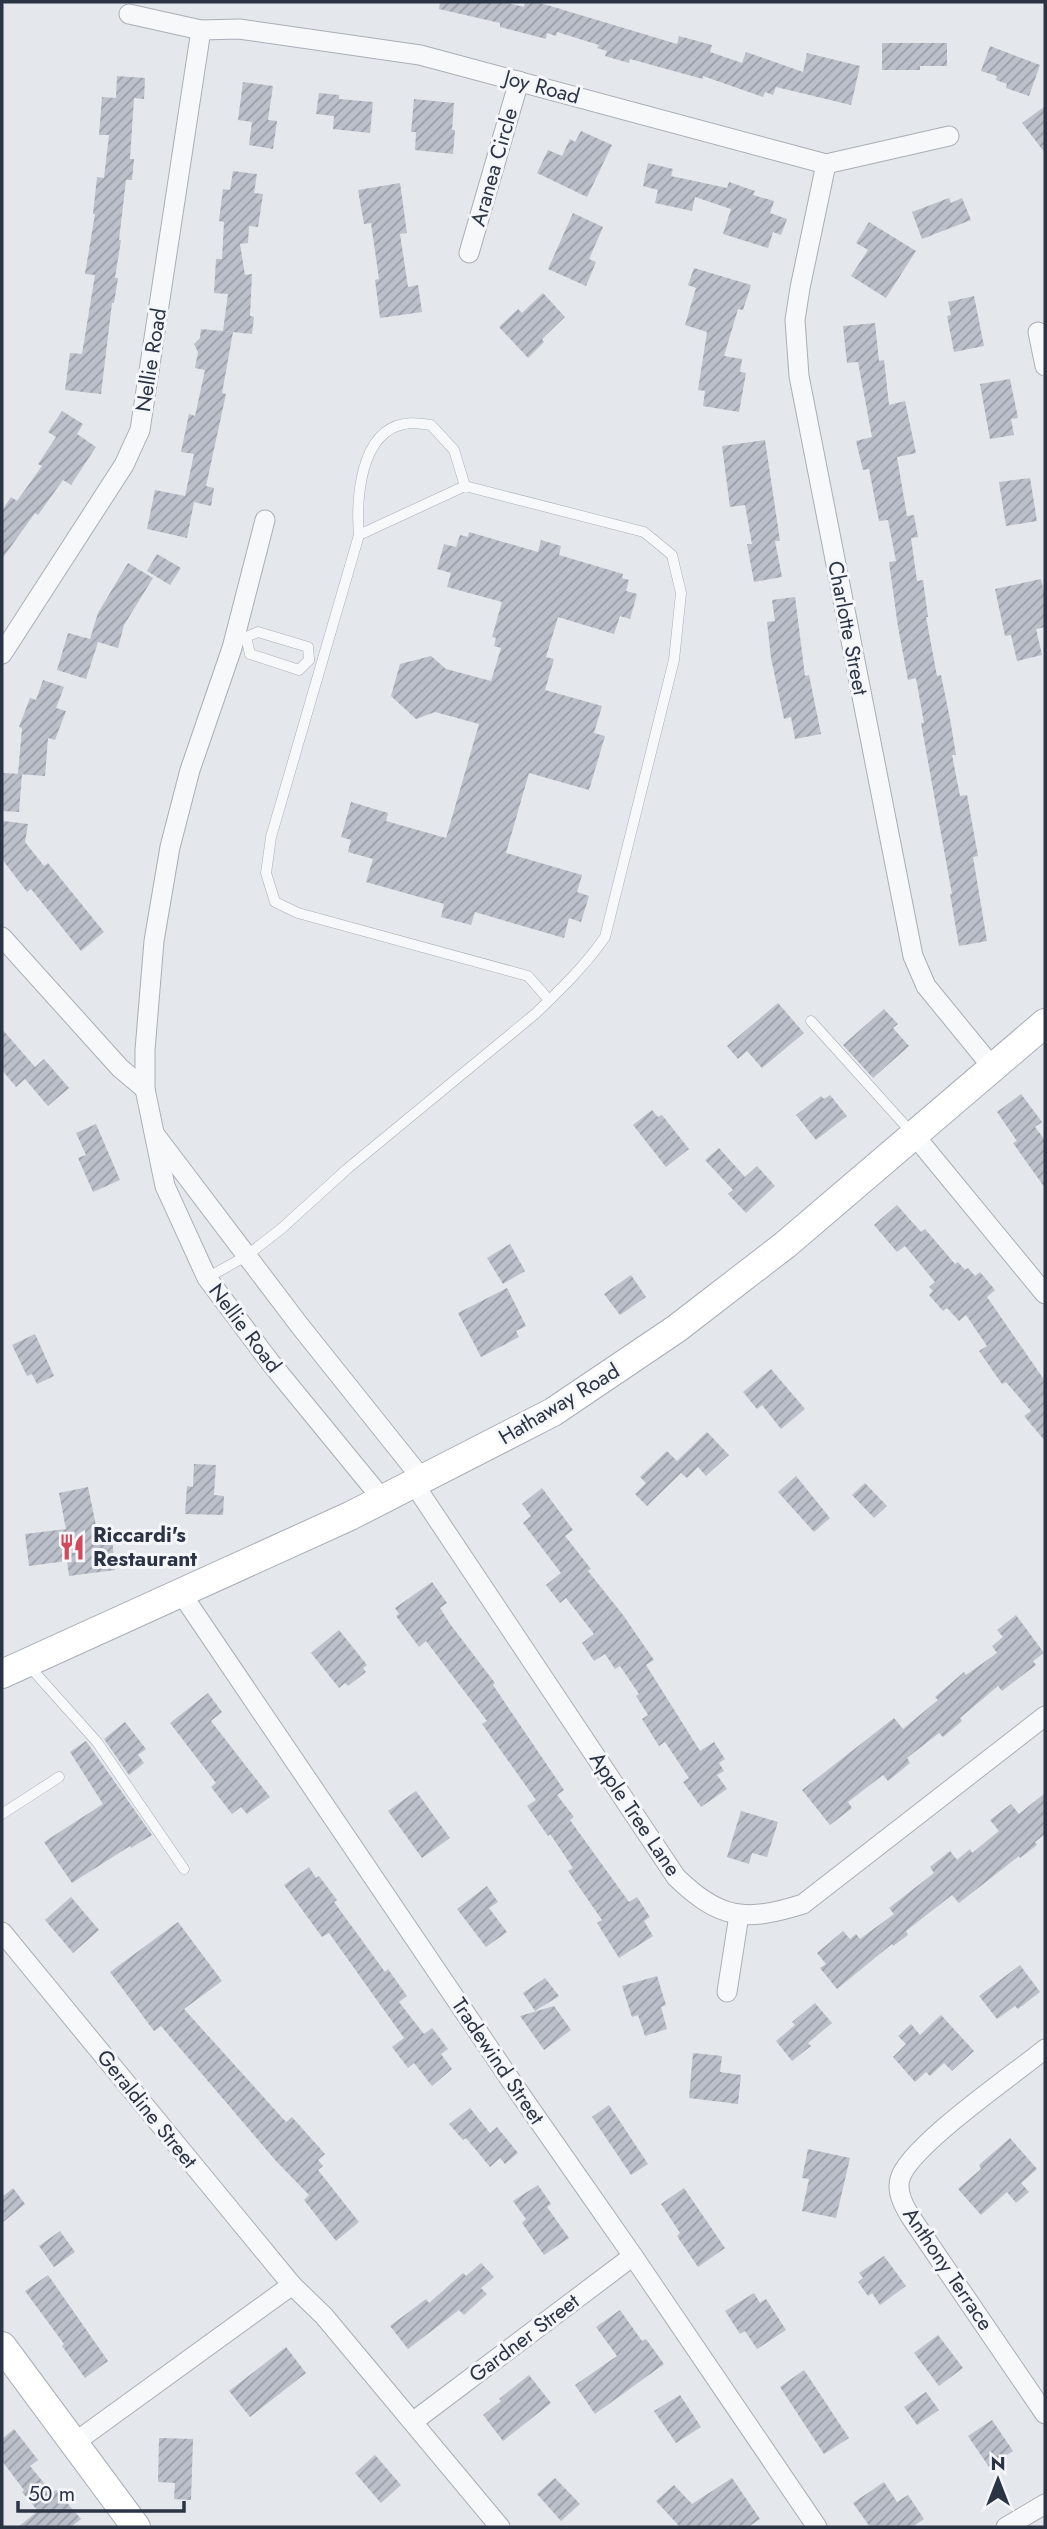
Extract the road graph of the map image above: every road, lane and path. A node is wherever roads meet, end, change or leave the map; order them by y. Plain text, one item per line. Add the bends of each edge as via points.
1 (129, 14) dead end
2 (201, 30) junction
3 (519, 81) junction
4 (949, 136) dead end
5 (826, 164) junction
6 (469, 253) dead end
7 (1038, 332) dead end
8 (1045, 366) edge
9 (465, 486) junction
10 (265, 520) dead end
11 (359, 535) junction
12 (241, 636) junction
13 (2, 654) edge
14 (309, 660) junction
15 (322, 662) junction
16 (2, 937) edge
17 (549, 1000) junction
18 (811, 1021) dead end
19 (1043, 1031) edge
20 (993, 1068) junction
21 (145, 1089) junction
22 (152, 1129) junction
23 (915, 1136) junction
24 (246, 1256) junction
25 (207, 1278) junction
26 (1045, 1294) edge
27 (418, 1482) junction
28 (383, 1500) junction
29 (181, 1593) junction
30 (14, 1669) edge
31 (1045, 1716) edge
32 (59, 1777) dead end
33 (2, 1814) edge
34 (184, 1870) dead end
35 (739, 1915) junction
36 (2, 1932) edge
37 (727, 1992) dead end
38 (1045, 2049) edge
39 (633, 2256) junction
40 (292, 2285) junction
41 (2, 2346) edge
42 (1045, 2414) edge
43 (414, 2421) junction
44 (74, 2443) junction
45 (1045, 2504) edge
46 (136, 2527) edge
47 (500, 2527) edge
48 (817, 2527) edge
49 (1006, 2527) edge

1 - 2 street, Joy Road
2 - 3 street, Joy Road via 239,29 408,53
2 - 13 street, Nellie Road via 141,430 124,465
3 - 5 street, Joy Road
3 - 6 street, Aranea Circle
4 - 5 street, Joy Road
5 - 20 street, Charlotte Street via 800,288 796,320 799,376 913,956 926,985
7 - 8 street
9 - 11 lane
9 - 11 lane via 454,450 431,425 402,424 388,430 373,444 366,466 358,497
9 - 17 lane via 644,532 673,555 681,593 674,660 605,937
10 - 12 street, Nellie Road
11 - 15 lane
12 - 14 lane via 258,632 308,647
12 - 14 lane via 250,654 299,670
12 - 21 street, Nellie Road via 190,770 164,878 154,941
14 - 15 lane
15 - 17 lane via 271,837 266,873 275,902 298,914 528,976
16 - 21 street via 120,1068
17 - 24 lane
18 - 23 lane
19 - 20 main road, Hathaway Road
20 - 23 main road, Hathaway Road
21 - 22 street, Nellie Road
22 - 24 street, Nellie Road
22 - 25 street, Nellie Road via 165,1186
23 - 26 street
23 - 27 main road, Hathaway Road via 785,1245 635,1357 552,1412
24 - 25 lane
24 - 27 street, Nellie Road
25 - 28 street, Nellie Road
27 - 28 main road, Hathaway Road
27 - 35 street, Apple Tree Lane via 676,1877 714,1907
28 - 29 main road, Hathaway Road
29 - 30 main road, Hathaway Road
29 - 39 street, Tradewind Street
30 - 34 lane via 97,1742
31 - 35 street, Apple Tree Lane via 803,1904 759,1916
32 - 33 lane
35 - 37 street
36 - 40 street, Geraldine Street
38 - 42 street, Anthony Terrace via 926,2143 906,2166 899,2183 912,2220
39 - 43 street, Gardner Street
39 - 48 street, Tradewind Street
40 - 43 street, Geraldine Street
40 - 44 street
41 - 44 main road
43 - 47 street, Geraldine Street
44 - 46 main road
45 - 49 street

